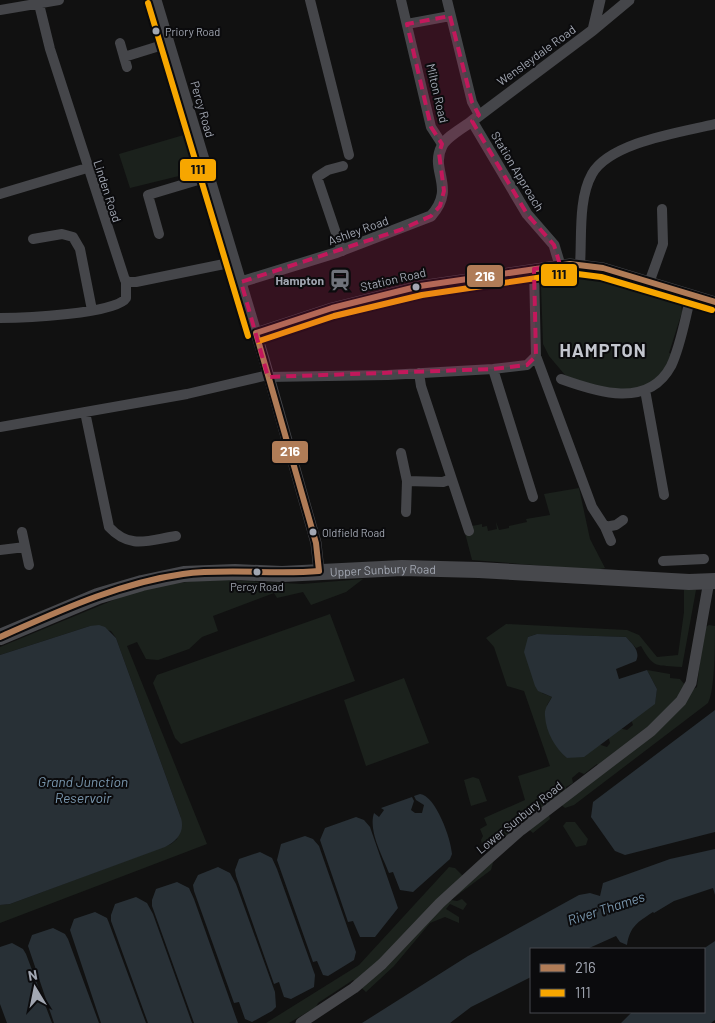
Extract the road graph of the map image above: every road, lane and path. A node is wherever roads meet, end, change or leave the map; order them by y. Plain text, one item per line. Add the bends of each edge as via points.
1 (59, 0) edge
2 (156, 0) edge
3 (310, 0) edge
4 (402, 0) edge
5 (447, 0) edge
6 (600, 0) edge
7 (629, 0) edge
8 (38, 1) edge
9 (0, 10) edge
10 (450, 16) junction
11 (407, 24) junction
12 (593, 30) junction
13 (120, 43) dead end
14 (169, 43) junction
15 (124, 57) junction
16 (128, 67) dead end
17 (475, 118) junction
18 (715, 124) edge
19 (442, 144) junction
20 (348, 155) dead end
21 (344, 166) dead end
22 (87, 168) junction
23 (208, 177) junction
24 (0, 193) edge
25 (662, 208) dead end
26 (159, 234) dead end
27 (33, 239) dead end
28 (342, 251) junction
29 (234, 262) junction
30 (560, 265) junction
31 (580, 265) junction
32 (534, 269) junction
33 (126, 281) junction
34 (241, 282) junction
35 (649, 283) junction
36 (691, 296) junction
37 (715, 302) edge
38 (92, 310) junction
39 (0, 318) edge
40 (256, 333) junction
41 (536, 356) junction
42 (493, 369) junction
43 (420, 373) junction
44 (268, 376) junction
45 (561, 379) dead end
46 (645, 390) junction
47 (85, 412) junction
48 (0, 427) edge
49 (401, 453) dead end
50 (451, 479) junction
51 (407, 481) junction
52 (664, 495) dead end
53 (533, 497) dead end
54 (406, 512) dead end
55 (623, 520) dead end
56 (605, 526) junction
57 (469, 531) dead end
58 (22, 532) dead end
59 (176, 536) dead end
60 (611, 541) dead end
61 (25, 547) junction
62 (0, 550) edge
63 (704, 559) dead end
64 (663, 561) dead end
65 (685, 561) junction
66 (29, 565) dead end
67 (319, 572) junction
68 (689, 582) junction
69 (714, 585) edge
70 (0, 637) edge
71 (301, 1023) edge

1 - 8 street
2 - 14 street, Percy Road
3 - 20 street
4 - 11 street, Milton Road
5 - 10 street
6 - 12 street, Wensleydale Road
7 - 12 street
8 - 9 street
8 - 22 street, Linden Road
10 - 11 street
10 - 17 street
11 - 19 street, Milton Road via 430,127
12 - 17 street, Wensleydale Road
13 - 15 street
14 - 15 street
14 - 23 street, Percy Road
15 - 16 street
17 - 19 street
17 - 30 street, Station Approach via 530,220 554,245
18 - 31 street via 636,143 613,154 593,173 585,199
19 - 28 street, Ashley Road via 439,153 444,191 440,206 431,216
21 - 28 street via 316,174
22 - 24 street
22 - 33 street, Linden Road
23 - 26 street via 148,194
23 - 29 street, Percy Road
25 - 35 street via 663,244
27 - 38 street via 62,234 73,237 80,249
28 - 34 street, Ashley Road
29 - 33 street via 136,282
29 - 34 street, Percy Road
30 - 31 street, Station Road
30 - 32 street, Station Road
31 - 35 street, Station Road via 603,268
32 - 40 street, Station Road via 414,287 332,308
32 - 41 street
33 - 38 street via 127,296 123,302
34 - 40 street, Percy Road
35 - 36 street, Station Road
36 - 37 street, Station Road
36 - 46 street via 670,366 662,378
38 - 39 street
40 - 44 street, Percy Road
41 - 42 street via 527,365
41 - 56 street via 592,507
42 - 43 street
42 - 53 street
43 - 44 street
43 - 50 street via 421,386
44 - 47 street
44 - 67 street, Percy Road via 316,543
45 - 46 street via 604,393 628,394
46 - 52 street
47 - 48 street
47 - 59 street via 109,527 119,538 131,543
49 - 51 street
50 - 51 street via 442,482
50 - 57 street
51 - 54 street
55 - 56 street via 616,525
56 - 60 street
58 - 61 street
61 - 62 street
61 - 66 street
63 - 65 street
64 - 65 street
65 - 68 street
67 - 68 highway, Upper Sunbury Road via 402,568 479,570
67 - 70 highway, Upper Sunbury Road via 184,574 98,596
68 - 69 highway, Upper Sunbury Road
69 - 71 street, Lower Sunbury Road via 701,623 691,683 681,701 652,731 486,860 354,988

